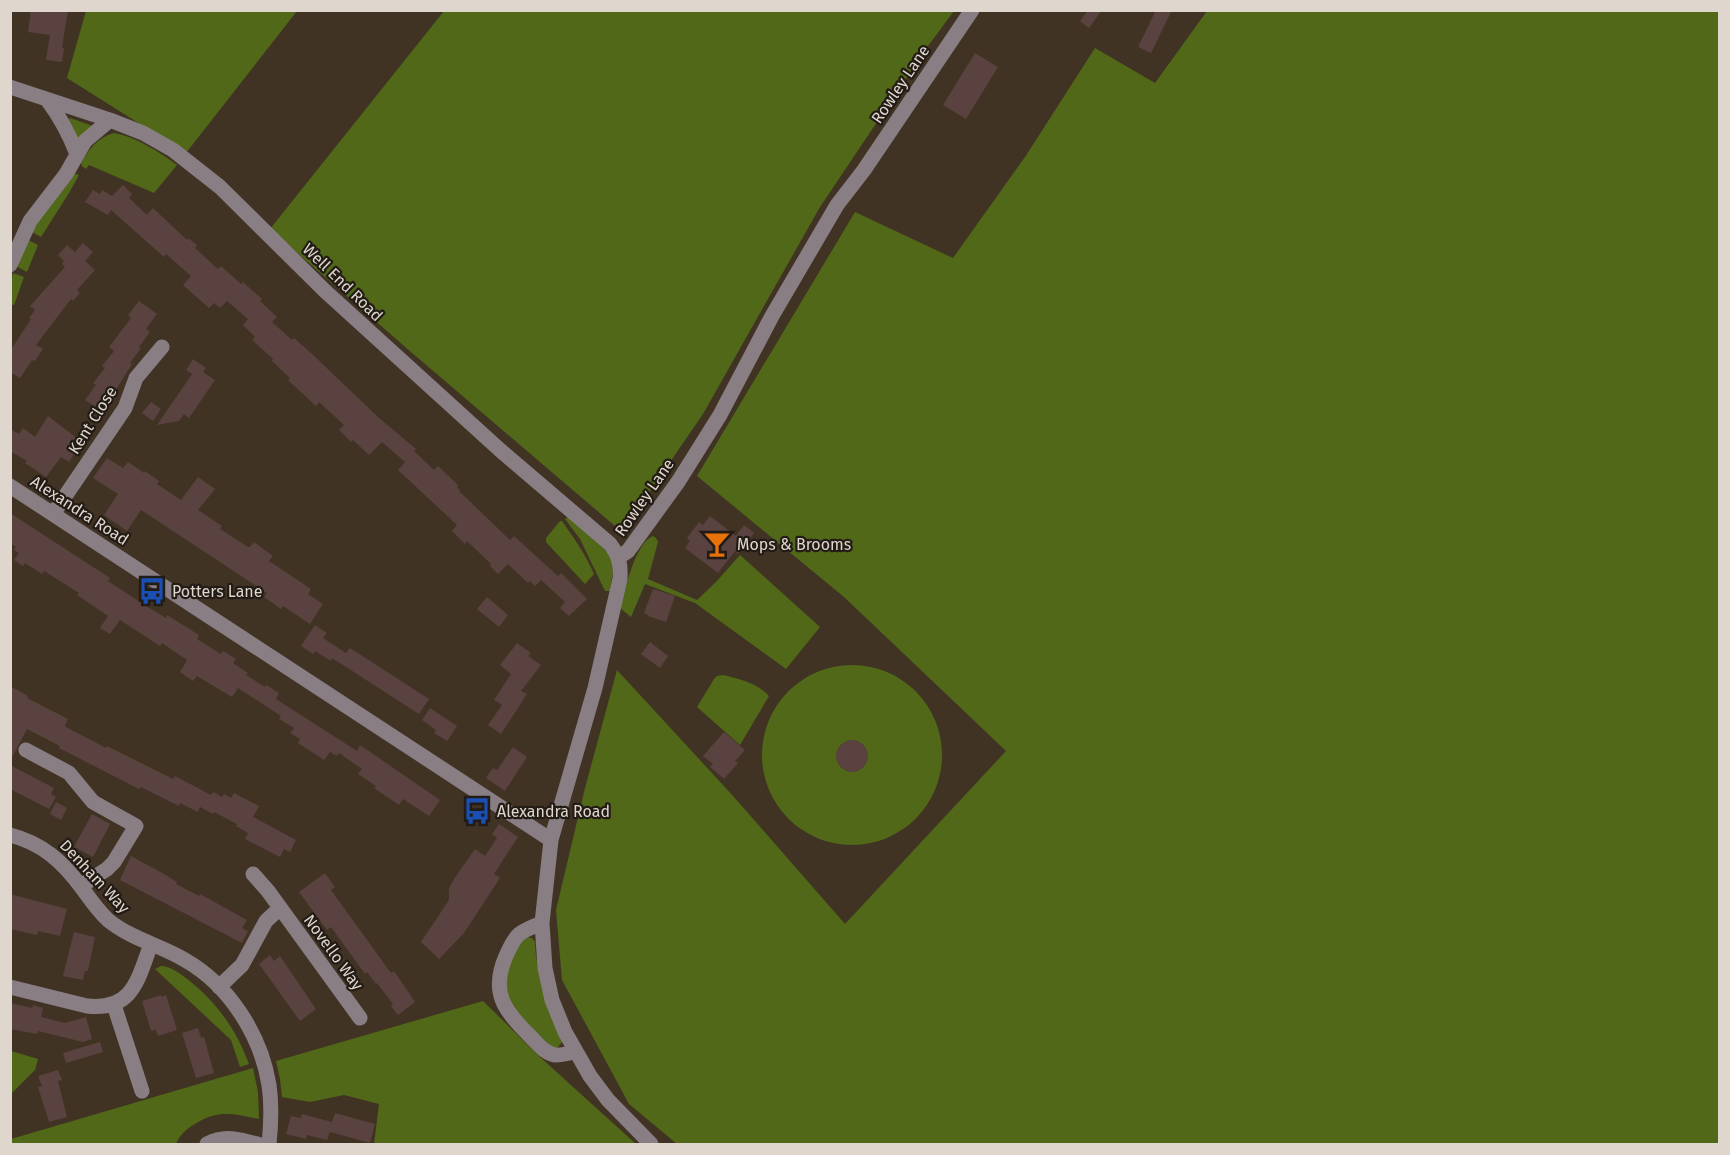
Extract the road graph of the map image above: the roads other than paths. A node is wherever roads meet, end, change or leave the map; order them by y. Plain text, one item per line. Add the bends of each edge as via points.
1 (972, 10) edge
2 (10, 87) edge
3 (48, 100) junction
4 (110, 120) junction
5 (77, 154) junction
6 (10, 265) edge
7 (162, 347) dead end
8 (10, 486) edge
9 (53, 514) junction
10 (619, 557) junction
11 (26, 750) dead end
12 (10, 835) edge
13 (551, 840) junction
14 (253, 874) dead end
15 (81, 886) junction
16 (280, 908) junction
17 (542, 923) junction
18 (151, 944) junction
19 (10, 987) edge
20 (219, 987) junction
21 (114, 1005) junction
22 (360, 1017) dead end
23 (576, 1052) junction
24 (142, 1090) dead end
25 (207, 1144) edge
26 (258, 1144) edge
27 (269, 1144) edge
28 (651, 1144) edge

1 - 10 street, Rowley Lane via 837,205 720,415 678,482 628,551
2 - 3 street, Well End Road
3 - 4 street, Well End Road
3 - 5 street
4 - 5 street via 85,141
4 - 10 street, Well End Road via 173,150 219,186 325,291 610,544
5 - 6 street via 30,221
7 - 9 street, Kent Close via 136,378 125,408
8 - 9 street, Alexandra Road
9 - 13 street, Alexandra Road
10 - 13 street, Rowley Lane via 620,579 595,688
11 - 15 street via 69,773 93,802 135,826 114,862
12 - 15 street, Denham Way via 45,849
13 - 17 street, Rowley Lane
14 - 16 street, Novello Way
15 - 18 street, Denham Way via 103,916 129,935
16 - 20 street, Novello Way via 266,921 242,965
16 - 22 street, Novello Way
17 - 23 street, Rowley Lane via 552,1000
17 - 23 street via 521,931 513,939 500,968 501,999 517,1023 546,1051 556,1055
18 - 20 street, Denham Way via 188,962
18 - 21 street via 136,985
19 - 21 street via 87,1006
20 - 27 street, Denham Way via 244,1019 264,1062 271,1108
21 - 24 street
23 - 28 street, Rowley Lane via 608,1100
25 - 26 street via 229,1138

